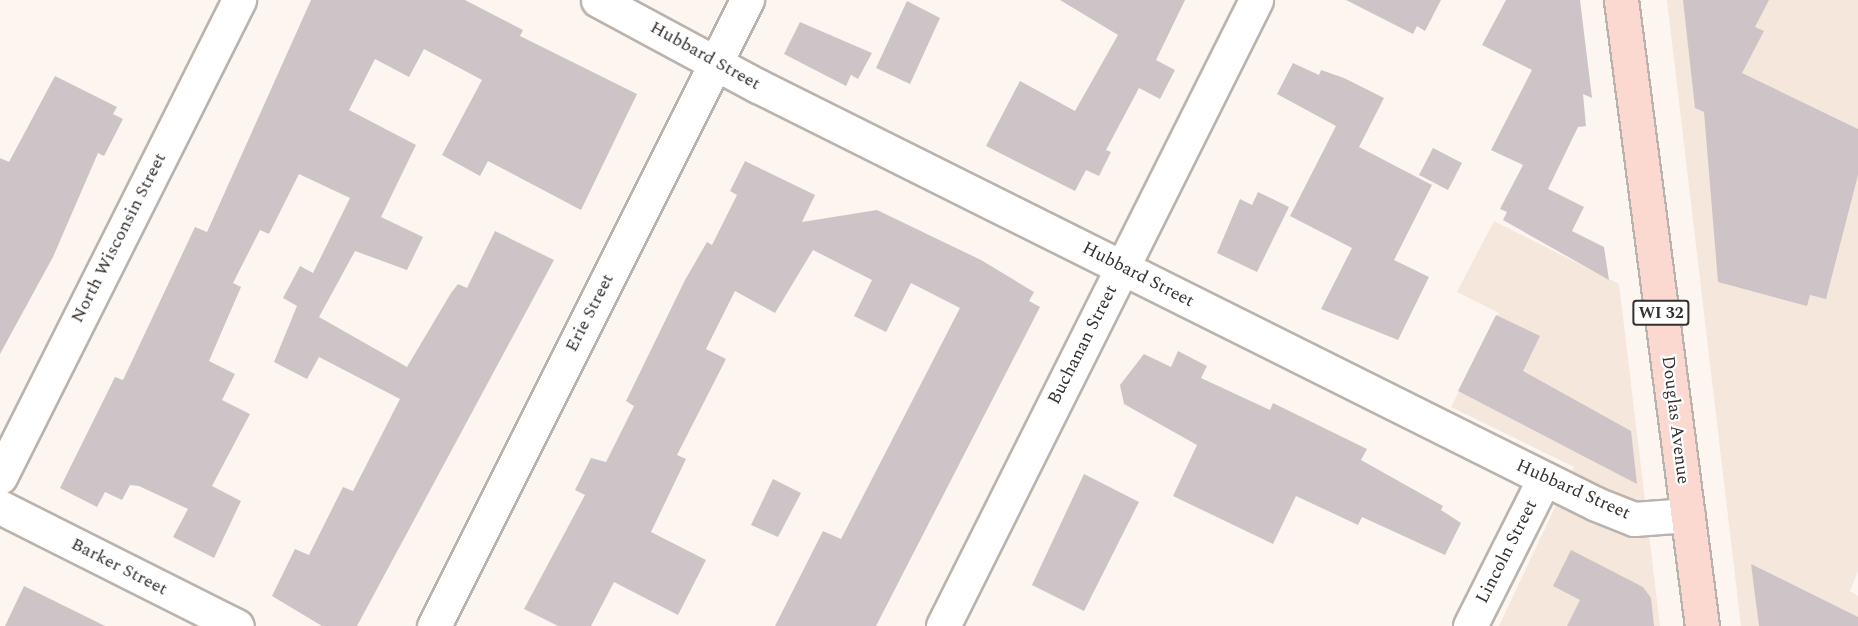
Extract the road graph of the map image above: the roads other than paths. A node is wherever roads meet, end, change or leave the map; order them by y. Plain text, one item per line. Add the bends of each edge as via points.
1 (239, 0) edge
2 (598, 0) edge
3 (747, 0) edge
4 (1256, 0) edge
5 (1621, 0) edge
6 (717, 59) junction
7 (1122, 267) junction
8 (0, 477) edge
9 (1544, 478) junction
10 (0, 507) edge
11 (1688, 515) junction
12 (237, 626) edge
13 (434, 626) edge
14 (943, 626) edge
15 (1470, 626) edge
16 (1702, 626) edge

1 - 8 street, North Wisconsin Street
2 - 6 street, Hubbard Street
3 - 6 street, Erie Street
4 - 7 street, Buchanan Street
5 - 11 main road, Douglas Avenue / WI 32
6 - 7 street, Hubbard Street via 722,68
6 - 13 street, Erie Street
7 - 9 street, Hubbard Street
7 - 14 street, Buchanan Street
9 - 11 street, Hubbard Street via 1627,517
9 - 15 street, Lincoln Street
10 - 12 street, Barker Street
11 - 16 main road, Douglas Avenue / WI 32

